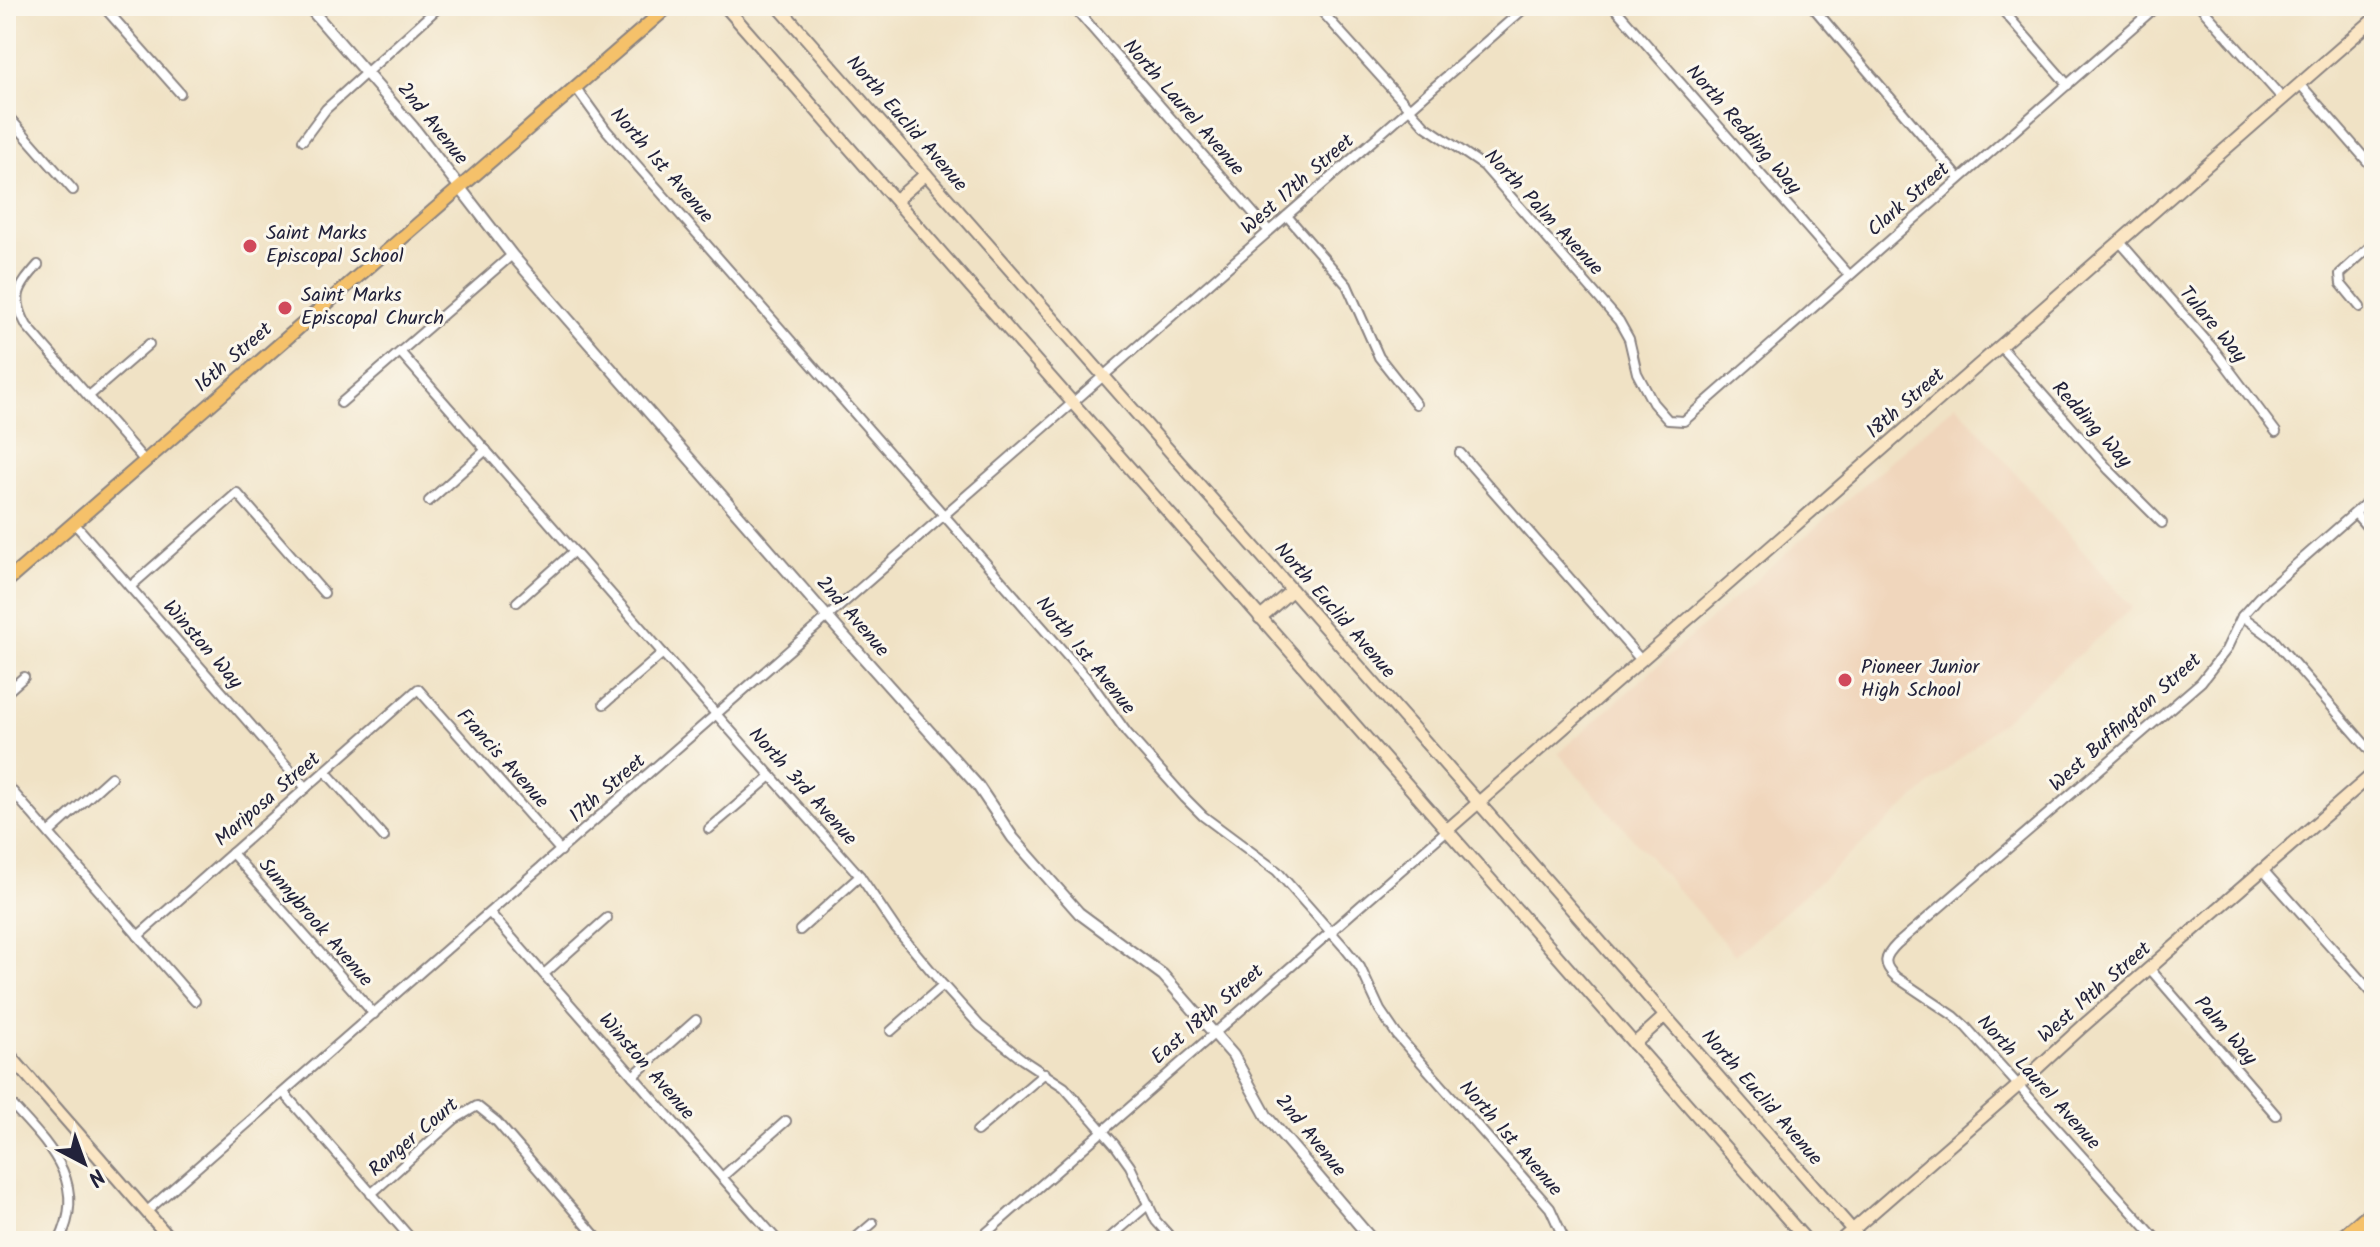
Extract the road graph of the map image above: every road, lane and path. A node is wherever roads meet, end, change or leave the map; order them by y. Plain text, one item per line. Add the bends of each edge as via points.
1 (103, 6) edge
2 (308, 6) edge
3 (440, 6) edge
4 (669, 6) edge
5 (725, 6) edge
6 (778, 6) edge
7 (1073, 6) edge
8 (1317, 6) edge
9 (1527, 6) edge
10 (1613, 6) edge
11 (1812, 6) edge
12 (1999, 6) edge
13 (2157, 6) edge
14 (2200, 6) edge
15 (2374, 19) edge
16 (366, 72) junction
17 (2300, 84) junction
18 (2068, 85) junction
19 (576, 88) junction
20 (180, 93) dead end
21 (2283, 99) junction
22 (1409, 110) junction
23 (6, 114) edge
24 (303, 140) dead end
25 (2374, 169) edge
26 (926, 174) junction
27 (1959, 178) junction
28 (459, 187) junction
29 (73, 190) dead end
30 (896, 200) junction
31 (1287, 216) junction
32 (1269, 231) junction
33 (2120, 242) junction
34 (2374, 243) edge
35 (512, 255) junction
36 (38, 265) dead end
37 (1849, 275) junction
38 (2360, 307) dead end
39 (149, 344) dead end
40 (2000, 346) junction
41 (401, 353) junction
42 (1105, 376) junction
43 (1090, 389) joint
44 (89, 396) junction
45 (341, 403) dead end
46 (1073, 404) junction
47 (1416, 404) dead end
48 (1684, 421) joint
49 (2276, 432) dead end
50 (486, 450) junction
51 (1460, 453) dead end
52 (145, 461) junction
53 (2374, 496) edge
54 (429, 501) dead end
55 (2355, 513) junction
56 (945, 515) junction
57 (74, 523) junction
58 (2162, 523) dead end
59 (2374, 535) edge
60 (574, 551) junction
61 (6, 582) edge
62 (130, 587) junction
63 (1292, 590) junction
64 (324, 593) dead end
65 (517, 602) dead end
66 (2242, 616) junction
67 (828, 618) junction
68 (1260, 618) junction
69 (663, 653) junction
70 (1641, 660) junction
71 (24, 677) dead end
72 (418, 689) joint
73 (6, 693) edge
74 (604, 704) dead end
75 (717, 715) junction
76 (2374, 755) edge
77 (325, 771) junction
78 (2374, 773) edge
79 (771, 776) junction
80 (111, 777) dead end
81 (6, 784) edge
82 (306, 788) junction
83 (1479, 802) junction
84 (1463, 816) joint
85 (709, 829) dead end
86 (1446, 831) junction
87 (49, 833) junction
88 (384, 837) dead end
89 (561, 851) junction
90 (232, 853) junction
91 (2263, 870) junction
92 (860, 876) junction
93 (490, 913) junction
94 (607, 918) dead end
95 (800, 930) dead end
96 (1331, 932) junction
97 (138, 936) junction
98 (1886, 960) joint
99 (2150, 969) junction
100 (544, 974) junction
101 (943, 985) junction
102 (2374, 995) edge
103 (195, 1001) dead end
104 (374, 1014) junction
105 (1665, 1016) junction
106 (696, 1020) dead end
107 (891, 1031) dead end
108 (1214, 1034) junction
109 (1634, 1044) junction
110 (6, 1051) edge
111 (1045, 1073) junction
112 (633, 1076) junction
113 (2019, 1085) junction
114 (284, 1093) junction
115 (6, 1098) edge
116 (2276, 1115) dead end
117 (786, 1121) dead end
118 (977, 1131) dead end
119 (1103, 1131) junction
120 (722, 1177) junction
121 (371, 1194) junction
122 (1149, 1204) junction
123 (2374, 1210) edge
124 (146, 1212) junction
125 (873, 1223) dead end
126 (1853, 1230) junction
127 (59, 1241) edge
128 (172, 1241) edge
129 (413, 1241) edge
130 (600, 1241) edge
131 (778, 1241) edge
132 (852, 1241) edge
133 (977, 1241) edge
134 (1106, 1241) edge
135 (1174, 1241) edge
136 (1373, 1241) edge
137 (1565, 1241) edge
138 (1807, 1241) edge
139 (1840, 1241) edge
140 (1862, 1241) edge
141 (2158, 1241) edge
142 (2339, 1241) edge

1 - 20 street
2 - 16 street, 2nd Avenue
3 - 16 street
4 - 19 main road, 16th Street
5 - 30 main road
6 - 26 main road, North Euclid Avenue
7 - 32 street, North Laurel Avenue
8 - 22 street, North Palm Avenue
9 - 22 street, West 17th Street
10 - 37 street, North Redding Way
11 - 27 street
12 - 18 street
13 - 18 street, Clark Street
14 - 21 street
15 - 17 main road, 18th Street
16 - 24 street via 326,109
16 - 28 street, 2nd Avenue
17 - 21 main road, 18th Street
17 - 25 street
18 - 27 street, Clark Street
19 - 28 main road, 16th Street
19 - 56 street, North 1st Avenue via 607,131
21 - 33 main road, 18th Street
22 - 31 street, West 17th Street
22 - 48 street, North Palm Avenue via 1484,166 1619,321 1637,373 1661,413 1668,420
23 - 29 street
26 - 30 main road
26 - 42 main road, North Euclid Avenue
27 - 37 street, Clark Street
28 - 35 street, 2nd Avenue
28 - 52 main road, 16th Street
30 - 46 main road
31 - 32 street, West 17th Street
31 - 47 street via 1347,285 1379,357
32 - 42 street, West 17th Street
33 - 40 main road, 18th Street
33 - 49 street, Tulare Way via 2216,352
34 - 38 street via 2340,274 2341,284
35 - 41 street
35 - 67 street, 2nd Avenue
36 - 44 street via 21,284 20,313
37 - 48 street, Clark Street
39 - 44 street
40 - 58 street, Redding Way
40 - 70 main road, 18th Street
41 - 45 street
41 - 50 street, North 3rd Avenue
42 - 43 street, West 17th Street
42 - 63 main road, North Euclid Avenue
43 - 46 street, 17th Street
44 - 52 street
46 - 56 street, 17th Street
46 - 68 main road
50 - 54 street
50 - 60 street, North 3rd Avenue
51 - 70 street
52 - 57 main road, 16th Street
53 - 55 street, West Buffington Street
55 - 59 street
55 - 66 street, West Buffington Street
56 - 67 street, 17th Street
56 - 96 street, North 1st Avenue via 1185,798 1277,871
57 - 61 main road, 16th Street
57 - 62 street, Winston Way
60 - 65 street
60 - 69 street, North 3rd Avenue
62 - 64 street via 237,493
62 - 82 street, Winston Way
63 - 68 main road
63 - 83 main road, North Euclid Avenue
66 - 76 street via 2272,638
66 - 98 street, West Buffington Street via 2226,650 2201,682 1897,944
67 - 75 street, 17th Street
67 - 108 street, 2nd Avenue via 978,786 1013,838 1079,913 1163,975
68 - 86 main road
69 - 74 street
69 - 75 street, North 3rd Avenue
70 - 83 main road, 18th Street
71 - 73 street
72 - 77 street, Mariposa Street
72 - 89 street, Francis Avenue
75 - 79 street, North 3rd Avenue
75 - 89 street, 17th Street
77 - 82 street, Mariposa Street
77 - 88 street
78 - 91 main road, West 19th Street
79 - 85 street
79 - 92 street, North 3rd Avenue
80 - 87 street
81 - 87 street
82 - 90 street, Mariposa Street
83 - 84 main road, 18th Street
83 - 105 main road, North Euclid Avenue
84 - 86 main road, East 18th Street
86 - 96 street, East 18th Street
86 - 109 main road
87 - 97 street
89 - 93 street, 17th Street
90 - 97 street, Mariposa Street
90 - 104 street, Sunnybrook Avenue
91 - 99 main road, West 19th Street
91 - 102 street
92 - 95 street
92 - 101 street, North 3rd Avenue
93 - 100 street, Winston Avenue
93 - 104 street, 17th Street
94 - 100 street
96 - 108 street, East 18th Street
96 - 137 street, North 1st Avenue via 1360,967 1397,1035 1550,1208
97 - 103 street
98 - 113 street, North Laurel Avenue via 1896,977 1966,1027
99 - 113 main road, West 19th Street
99 - 116 street, Palm Way
100 - 112 street, Winston Avenue
101 - 107 street
101 - 111 street, North 3rd Avenue via 980,1026
104 - 114 street, 17th Street
105 - 109 main road
105 - 126 main road, North Euclid Avenue
106 - 112 street
108 - 119 street, East 18th Street
108 - 136 street, 2nd Avenue via 1233,1055 1267,1117
109 - 138 main road
110 - 124 main road
111 - 118 street
111 - 119 street, North 3rd Avenue
112 - 120 street, Winston Avenue
113 - 126 main road, West 19th Street
113 - 141 street, North Laurel Avenue
114 - 121 street
114 - 124 street, 17th Street
115 - 127 street via 62,1167 69,1201
117 - 120 street
119 - 122 street, North 3rd Avenue via 1130,1166
119 - 133 street, East 18th Street
120 - 131 street, Winston Avenue
121 - 129 street
121 - 130 street, Ranger Court via 455,1119 477,1106 497,1122
122 - 134 street
122 - 135 street, North 3rd Avenue
123 - 142 highway
124 - 128 main road
125 - 132 street
126 - 139 main road, West 19th Street
126 - 140 main road, North Euclid Avenue

